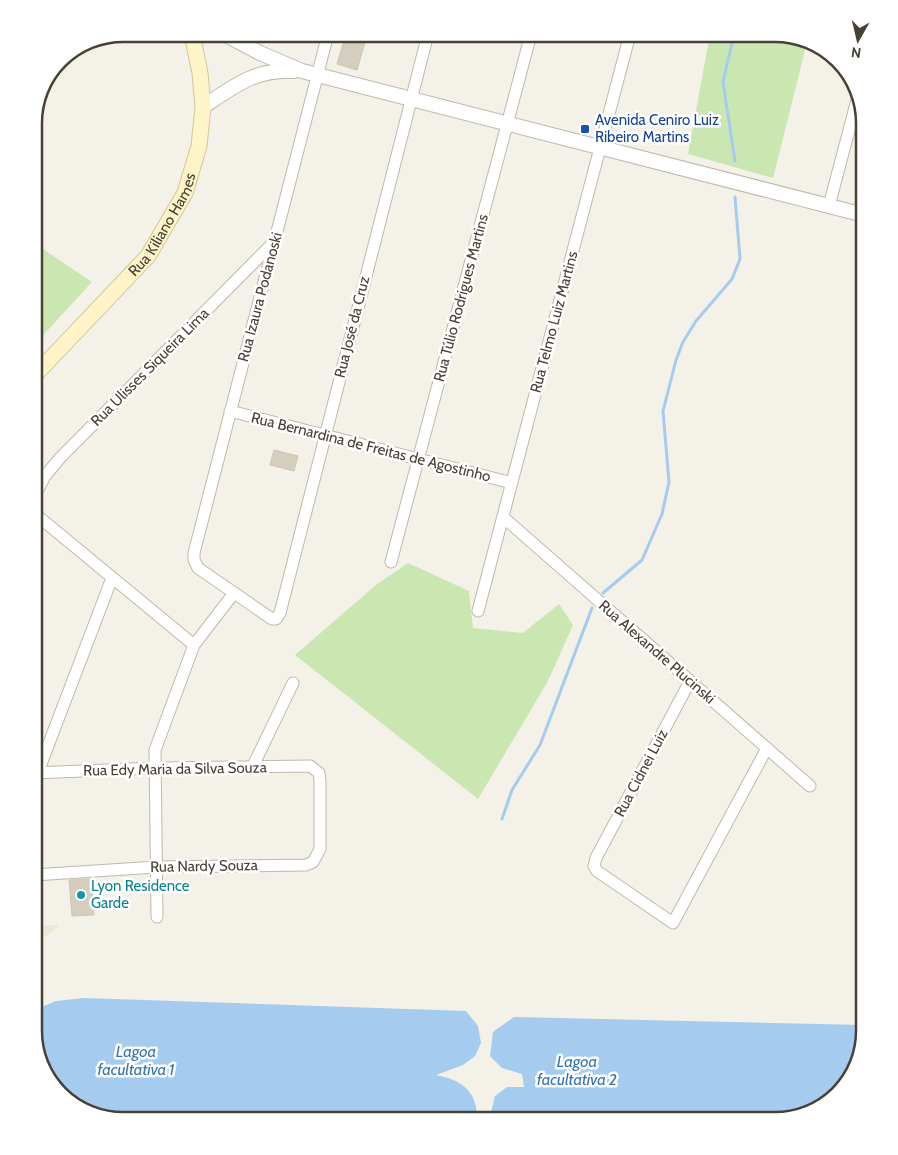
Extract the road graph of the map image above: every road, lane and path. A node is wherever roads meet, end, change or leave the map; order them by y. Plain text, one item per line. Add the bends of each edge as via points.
1 (194, 42) edge
2 (239, 42) edge
3 (326, 42) edge
4 (426, 42) edge
5 (529, 43) edge
6 (628, 43) edge
7 (302, 71) junction
8 (318, 75) junction
9 (410, 99) junction
10 (203, 107) junction
11 (854, 110) edge
12 (507, 123) junction
13 (599, 147) junction
14 (829, 206) junction
15 (856, 213) edge
16 (274, 242) junction
17 (43, 367) edge
18 (230, 411) junction
19 (324, 435) junction
20 (418, 459) junction
21 (43, 481) edge
22 (512, 483) junction
23 (503, 517) junction
24 (43, 520) edge
25 (391, 562) dead end
26 (112, 578) junction
27 (234, 593) junction
28 (478, 611) dead end
29 (194, 645) junction
30 (690, 681) junction
31 (293, 683) dead end
32 (767, 748) junction
33 (42, 757) edge
34 (253, 766) junction
35 (154, 768) junction
36 (42, 773) edge
37 (810, 786) dead end
38 (313, 862) joint
39 (156, 867) junction
40 (42, 874) edge
41 (156, 917) dead end

1 - 10 main road, Rua Kiliano Hames
2 - 7 street
3 - 8 street, Rua Izaura Podanoski
4 - 9 street, Rua José da Cruz
5 - 12 street, Rua Túlio Rodrigues Martins
6 - 13 street, Rua Telmo Luiz Martins
7 - 8 street
7 - 10 street via 275,70 252,76
8 - 9 street
8 - 16 street, Rua Izaura Podanoski
9 - 12 street
9 - 19 street, Rua José da Cruz
10 - 17 main road, Rua Kiliano Hames via 199,146 188,186 148,256
11 - 14 street
12 - 13 street
12 - 20 street, Rua Túlio Rodrigues Martins
13 - 14 street
13 - 22 street, Rua Telmo Luiz Martins
14 - 15 street
16 - 18 street, Rua Izaura Podanoski
16 - 21 street, Rua Ulisses Siqueira Lima via 60,458
18 - 19 street, Rua Bernardina de Freitas de Agostinho
18 - 27 street, Rua Izaura Podanoski via 194,560 198,568
19 - 20 street, Rua Bernardina de Freitas de Agostinho
19 - 27 street, Rua José da Cruz via 280,614 272,619
20 - 22 street, Rua Bernardina de Freitas de Agostinho
20 - 25 street, Rua Túlio Rodrigues Martins
22 - 23 street, Rua Telmo Luiz Martins
23 - 28 street, Rua Telmo Luiz Martins
23 - 30 street, Rua Alexandre Plucinski
24 - 26 street
26 - 29 street
26 - 33 street
27 - 29 street
29 - 35 street via 158,740
30 - 32 street, Rua Alexandre Plucinski
30 - 32 street, Rua Cidnei Luiz via 594,866 597,871 673,924
31 - 34 street
32 - 37 street, Rua Alexandre Plucinski
34 - 35 street, Rua Edy Maria da Silva Souza
34 - 38 street, Rua Edy Maria da Silva Souza via 310,766 315,769 320,781 320,849
35 - 36 street, Rua Edy Maria da Silva Souza
35 - 39 street
38 - 39 street, Rua Nardy Souza via 306,865
39 - 40 street, Rua Nardy Souza
39 - 41 street

